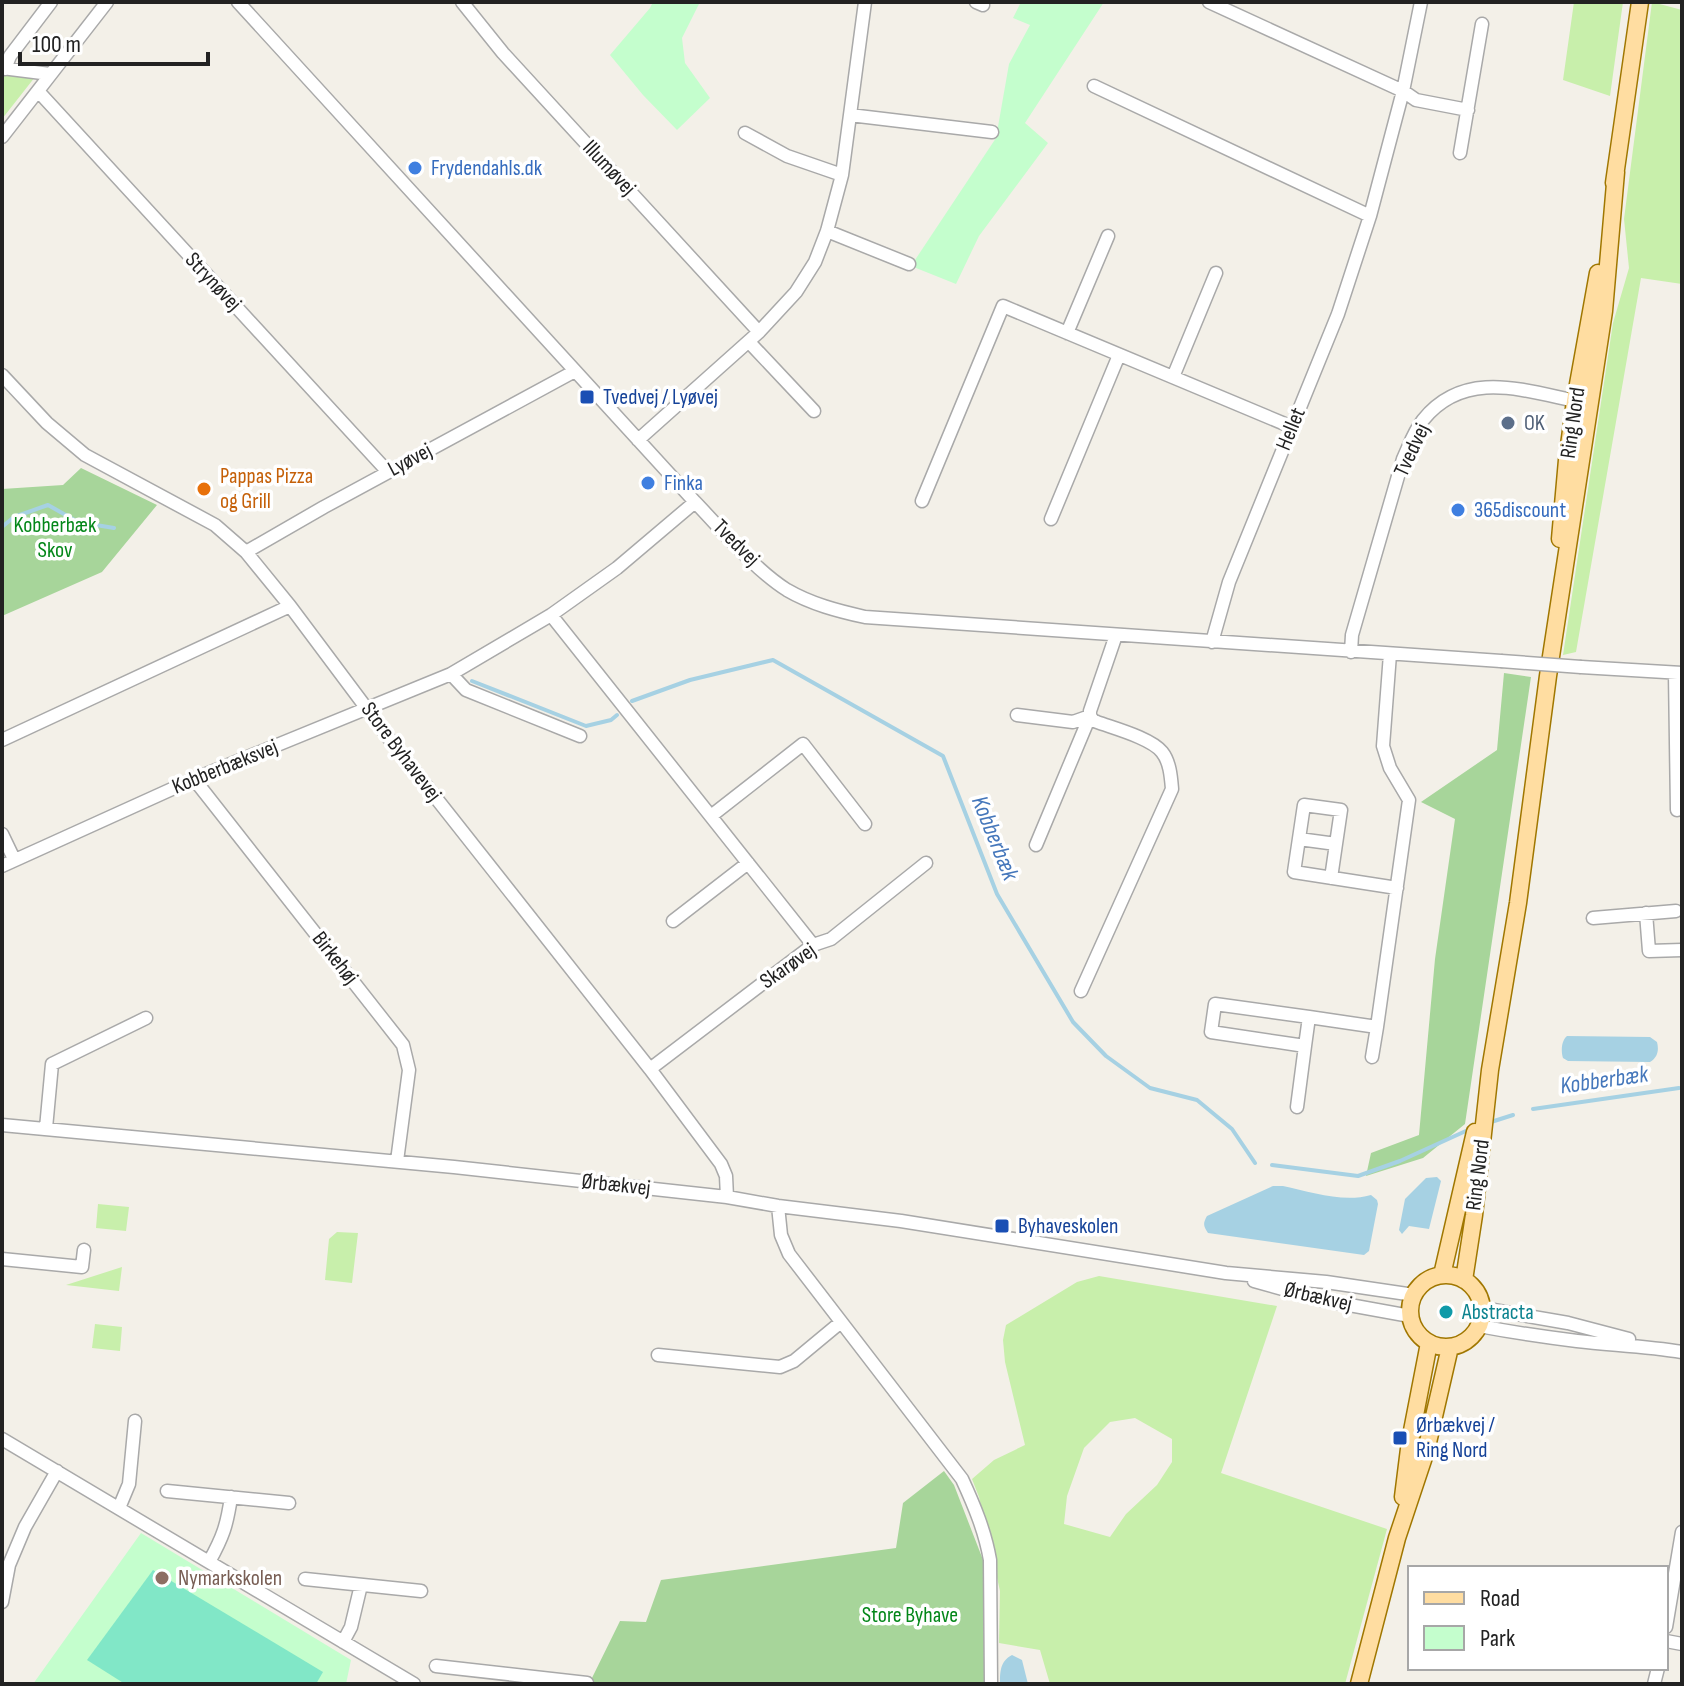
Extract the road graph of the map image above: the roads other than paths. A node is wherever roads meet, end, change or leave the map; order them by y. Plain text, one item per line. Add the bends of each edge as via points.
1 (51, 2) edge
2 (107, 2) edge
3 (259, 2) edge
4 (462, 2) edge
5 (865, 2) edge
6 (1209, 2) edge
7 (1421, 2) edge
8 (1640, 2) edge
9 (242, 7) edge
10 (1482, 24) dead end
11 (3, 68) edge
12 (50, 74) junction
13 (1094, 86) dead end
14 (38, 91) junction
15 (1403, 91) junction
16 (1468, 110) junction
17 (850, 115) junction
18 (992, 132) dead end
19 (745, 133) dead end
20 (2, 137) edge
21 (1460, 153) dead end
22 (842, 175) junction
23 (1370, 216) junction
24 (827, 231) junction
25 (1108, 236) dead end
26 (909, 264) dead end
27 (1216, 273) dead end
28 (759, 332) junction
29 (1067, 333) junction
30 (749, 342) junction
31 (1119, 355) junction
32 (575, 371) junction
33 (2, 375) edge
34 (1173, 377) junction
35 (1583, 403) junction
36 (814, 411) dead end
37 (1292, 427) junction
38 (638, 440) junction
39 (388, 472) junction
40 (922, 501) dead end
41 (695, 502) junction
42 (1051, 519) dead end
43 (246, 552) junction
44 (290, 606) junction
45 (551, 615) junction
46 (1116, 635) junction
47 (1212, 642) junction
48 (1351, 652) junction
49 (1390, 654) junction
50 (1679, 673) edge
51 (451, 674) junction
52 (368, 709) junction
53 (1017, 715) dead end
54 (1090, 716) junction
55 (580, 736) dead end
56 (2, 740) edge
57 (194, 779) junction
58 (1677, 810) dead end
59 (711, 816) junction
60 (865, 824) dead end
61 (2, 834) edge
62 (1299, 839) junction
63 (1336, 844) junction
64 (1036, 845) dead end
65 (8, 862) edge
66 (748, 863) junction
67 (926, 863) dead end
68 (1331, 878) junction
69 (1397, 888) junction
70 (1676, 911) dead end
71 (1646, 913) junction
72 (1593, 918) dead end
73 (673, 921) dead end
74 (813, 945) junction
75 (1682, 950) edge
76 (1081, 991) dead end
77 (1309, 1017) junction
78 (146, 1018) dead end
79 (1377, 1027) junction
80 (1305, 1046) junction
81 (1372, 1057) dead end
82 (650, 1069) junction
83 (1490, 1070) junction
84 (1297, 1107) dead end
85 (2, 1125) edge
86 (46, 1128) junction
87 (397, 1161) junction
88 (727, 1197) junction
89 (778, 1206) junction
90 (84, 1250) dead end
91 (2, 1259) edge
92 (1226, 1273) junction
93 (1442, 1275) junction
94 (1464, 1280) junction
95 (1414, 1295) junction
96 (1482, 1308) junction
97 (1410, 1316) junction
98 (841, 1322) junction
99 (1479, 1326) junction
100 (1429, 1343) junction
101 (1450, 1347) junction
102 (1659, 1348) junction
103 (1682, 1352) edge
104 (658, 1355) dead end
105 (135, 1421) dead end
106 (2, 1439) edge
107 (57, 1471) junction
108 (167, 1491) dead end
109 (231, 1497) junction
110 (289, 1503) dead end
111 (119, 1508) junction
112 (1682, 1532) edge
113 (1397, 1538) junction
114 (209, 1562) junction
115 (305, 1579) dead end
116 (361, 1585) junction
117 (421, 1591) dead end
118 (2, 1602) edge
119 (1668, 1615) edge
120 (343, 1642) junction
121 (436, 1666) dead end
122 (510, 1679) edge
123 (587, 1683) edge
124 (414, 1684) edge
125 (991, 1684) edge
126 (1359, 1684) edge

1 - 11 street
2 - 12 street
3 - 9 street
4 - 28 street, Illumøvej
5 - 17 street
6 - 15 street
7 - 15 street, Hellet
8 - 35 main road, Ring Nord via 1616,172 1604,311
9 - 32 street, Tvedvej
10 - 16 street
11 - 12 street
12 - 14 street
13 - 23 street
14 - 20 street
14 - 39 street, Strynøvej
15 - 16 street via 1416,100
15 - 23 street, Hellet
16 - 21 street
17 - 18 street
17 - 22 street
19 - 22 street via 787,156
22 - 24 street
23 - 37 street, Hellet
24 - 26 street
24 - 28 street via 796,292
25 - 29 street
27 - 34 street
28 - 30 street
29 - 31 street
29 - 40 street via 1003,306
30 - 36 street
30 - 38 street
31 - 34 street
31 - 42 street
32 - 38 street, Tvedvej
32 - 39 street, Lyøvej
33 - 43 street, Store Byhavevej via 85,455 215,525
34 - 37 street
35 - 48 street, Tvedvej via 1510,387 1483,387 1448,398 1422,421 1403,459
35 - 83 main road, Ring Nord via 1567,460 1548,676
37 - 47 street, Hellet via 1229,582
38 - 41 street, Tvedvej
39 - 43 street, Lyøvej
41 - 45 street, Kobberbæksvej
41 - 46 street, Tvedvej via 751,560 787,589 826,608 865,617
43 - 44 street, Store Byhavevej
44 - 52 street, Store Byhavevej
44 - 56 street
45 - 51 street, Kobberbæksvej
45 - 59 street
46 - 47 street, Tvedvej
46 - 54 street
47 - 48 street, Tvedvej
48 - 49 street, Tvedvej
49 - 50 street, Tvedvej, bridge
49 - 69 street via 1383,746 1409,800
50 - 58 street, Tvedvej
51 - 52 street, Kobberbæksvej
51 - 55 street via 466,690
52 - 57 street, Kobberbæksvej
52 - 82 street, Store Byhavevej
53 - 54 street via 1073,722
54 - 64 street
54 - 76 street via 1162,751 1172,789
57 - 65 street, Kobberbæksvej
57 - 87 street, Birkehøj via 403,1045 409,1070
59 - 60 street via 803,744
59 - 66 street
61 - 65 street
62 - 63 street
62 - 63 street via 1304,805 1329,808 1341,810
62 - 68 street via 1294,872
63 - 68 street
66 - 73 street
66 - 74 street
67 - 74 street, Skarøvej via 831,939
68 - 69 street
69 - 79 street
70 - 71 street
71 - 72 street
71 - 75 street via 1649,951
74 - 82 street, Skarøvej
77 - 79 street
77 - 80 street
77 - 80 street via 1215,1004 1211,1032
78 - 86 street via 52,1064
79 - 81 street
80 - 84 street
82 - 88 street, Store Byhavevej via 721,1164
83 - 93 main road, Ring Nord
83 - 94 main road, Ring Nord
85 - 86 street, Ørbækvej
86 - 87 street, Ørbækvej
87 - 88 street, Ørbækvej
88 - 89 street, Ørbækvej
89 - 92 street, Ørbækvej
89 - 98 street via 789,1254
90 - 91 street via 82,1267
92 - 95 street, Ørbækvej
92 - 97 street, Ørbækvej via 1322,1300
93 - 94 main road
93 - 95 main road via 1430,1278
94 - 96 main road
95 - 97 main road
96 - 99 main road
96 - 102 street via 1568,1323
97 - 100 main road
98 - 104 street via 780,1367
98 - 125 street via 962,1479 976,1508 991,1579
99 - 101 main road
99 - 102 street
100 - 101 main road
100 - 113 main road
101 - 113 main road via 1426,1451
102 - 103 street
105 - 111 street via 129,1484
106 - 107 street
107 - 111 street
107 - 118 street via 9,1565
108 - 109 street
109 - 110 street
109 - 114 street via 227,1525
111 - 114 street
112 - 119 street
113 - 126 main road
114 - 120 street
115 - 116 street
116 - 117 street
116 - 120 street
120 - 124 street
121 - 122 street
122 - 123 street

